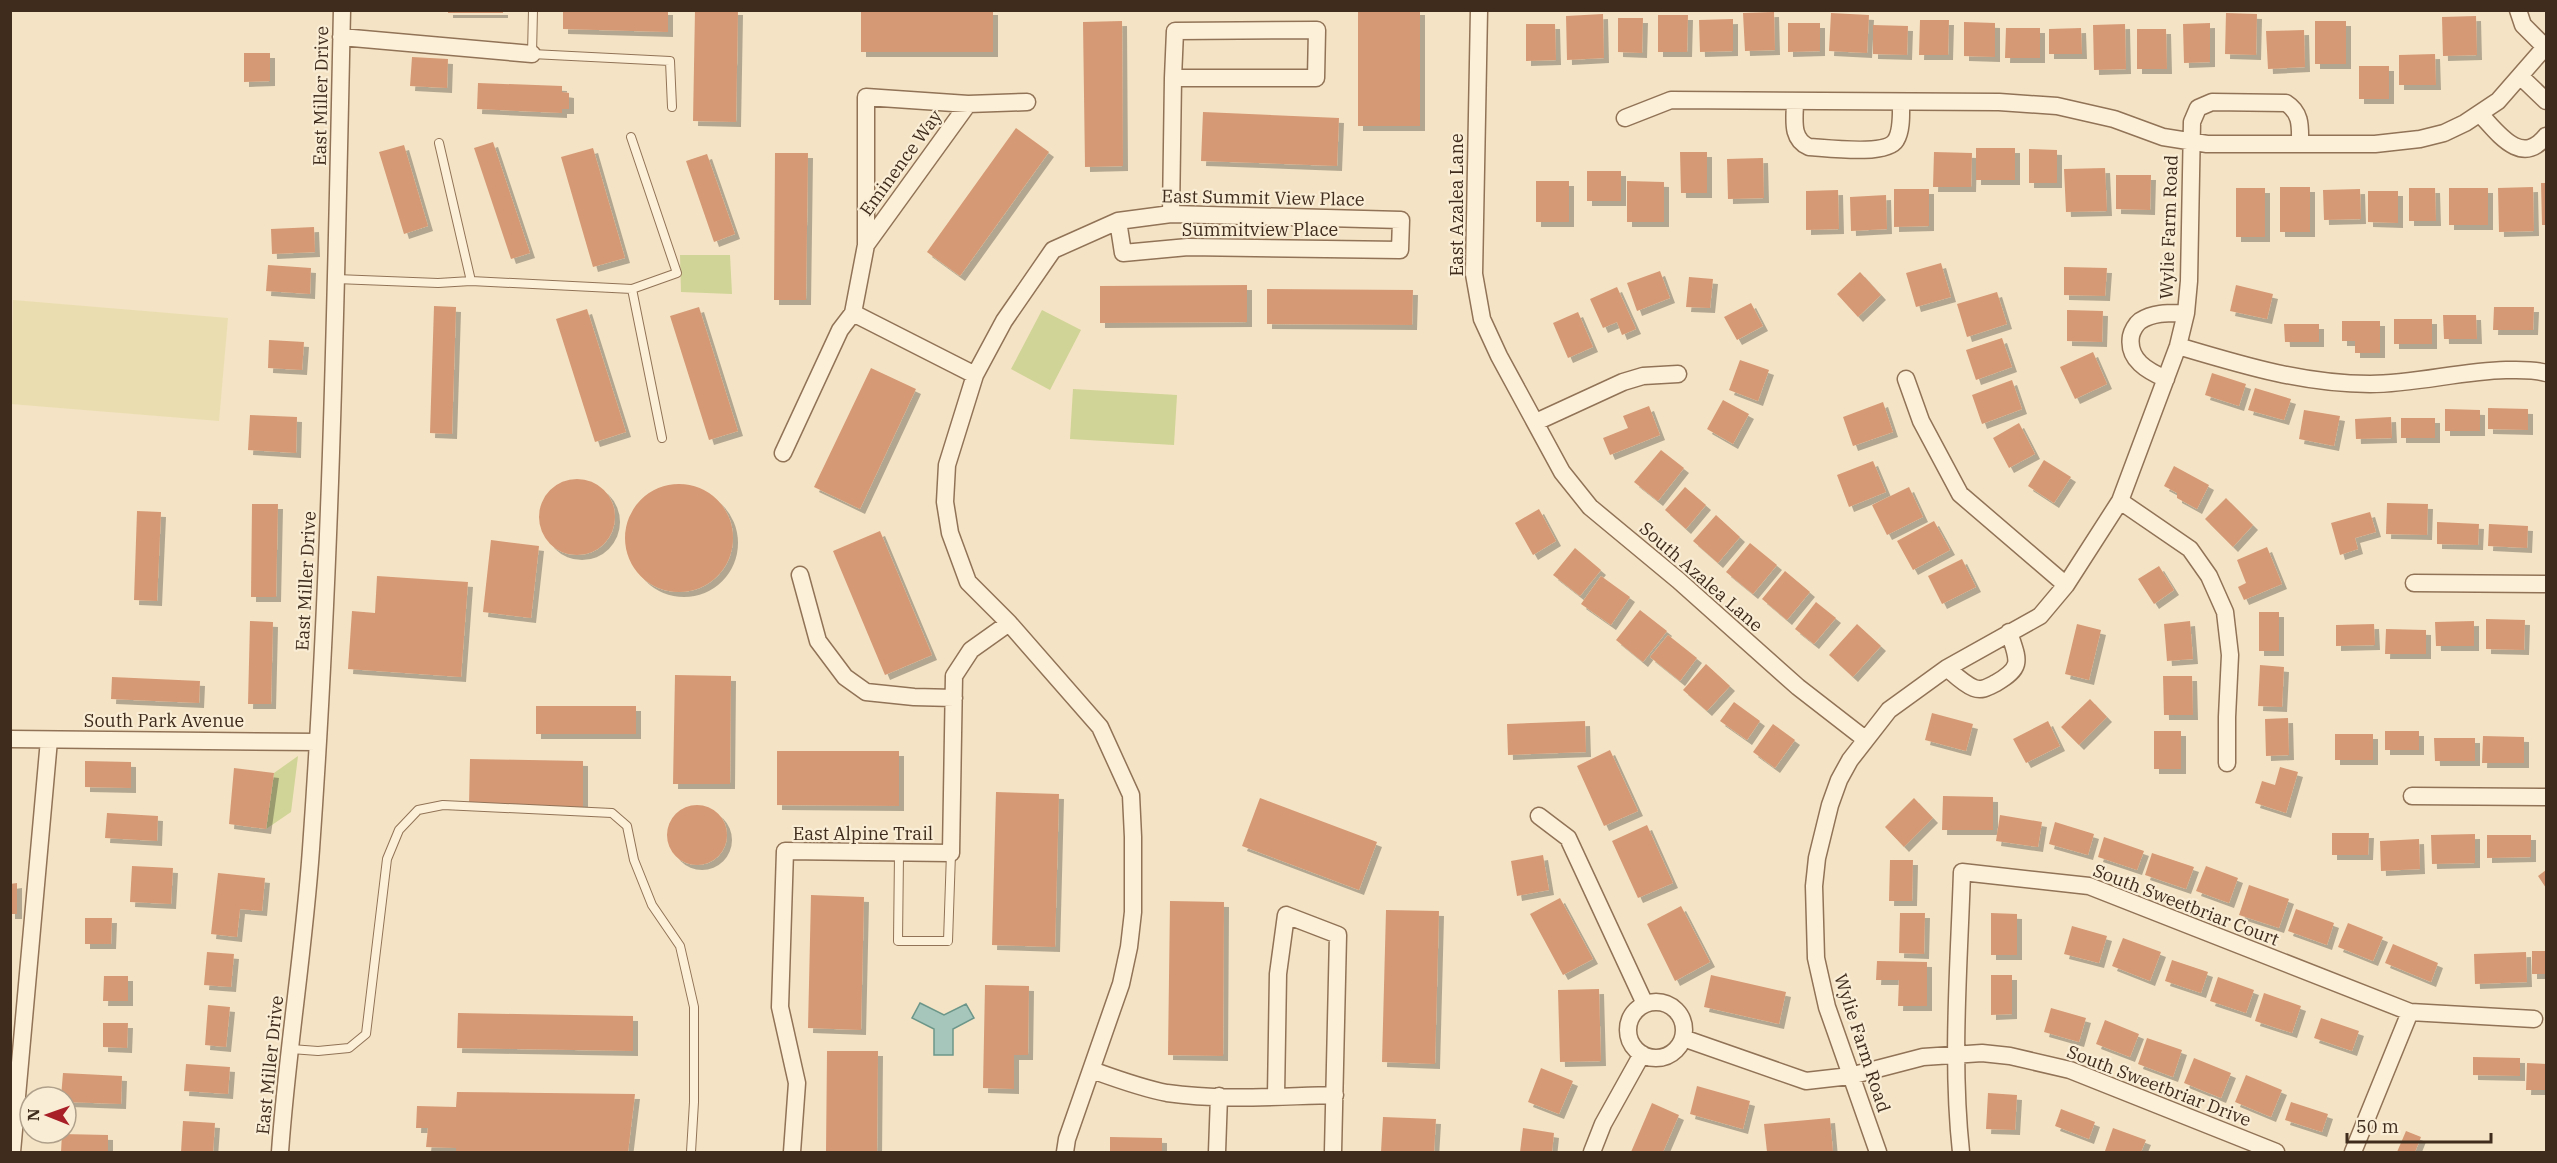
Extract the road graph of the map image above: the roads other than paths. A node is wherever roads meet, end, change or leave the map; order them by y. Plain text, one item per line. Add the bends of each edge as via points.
1 (342, 10) edge
2 (533, 10) edge
3 (1479, 10) edge
4 (2518, 10) edge
5 (341, 37) junction
6 (2546, 47) edge
7 (532, 54) junction
8 (2521, 77) junction
9 (1173, 78) junction
10 (1796, 101) junction
11 (2547, 101) edge
12 (1027, 102) dead end
13 (1901, 102) junction
14 (968, 104) junction
15 (672, 107) dead end
16 (2480, 114) junction
17 (1625, 118) dead end
18 (2547, 136) edge
19 (631, 137) dead end
20 (2191, 142) junction
21 (439, 143) dead end
22 (2300, 144) junction
23 (1171, 214) junction
24 (1118, 220) junction
25 (1401, 220) joint
26 (866, 245) junction
27 (336, 279) junction
28 (471, 281) junction
29 (632, 290) junction
30 (854, 313) junction
31 (2186, 313) junction
32 (2178, 346) junction
33 (2547, 373) edge
34 (1678, 374) dead end
35 (975, 375) junction
36 (1906, 379) dead end
37 (2166, 379) junction
38 (1536, 422) junction
39 (662, 438) dead end
40 (783, 453) dead end
41 (2120, 501) junction
42 (800, 575) dead end
43 (2414, 583) dead end
44 (2547, 584) edge
45 (2066, 585) junction
46 (1009, 623) junction
47 (2009, 632) junction
48 (1947, 668) junction
49 (954, 698) junction
50 (10, 739) edge
51 (1865, 739) junction
52 (49, 740) junction
53 (318, 742) junction
54 (2227, 763) dead end
55 (2412, 796) dead end
56 (2547, 797) edge
57 (1539, 816) dead end
58 (951, 853) junction
59 (899, 854) junction
60 (1646, 1004) junction
61 (2410, 1012) junction
62 (2534, 1019) dead end
63 (1683, 1038) junction
64 (291, 1049) junction
65 (1642, 1054) junction
66 (1956, 1054) junction
67 (1092, 1070) junction
68 (1850, 1076) junction
69 (1335, 1095) junction
70 (1219, 1096) junction
71 (1276, 1096) junction
72 (12, 1152) edge
73 (280, 1152) edge
74 (692, 1152) edge
75 (792, 1152) edge
76 (1065, 1152) edge
77 (1217, 1152) edge
78 (1333, 1152) edge
79 (1592, 1152) edge
80 (1878, 1152) edge
81 (1961, 1152) edge
82 (2277, 1152) edge
83 (2353, 1152) edge

1 - 5 street, East Miller Drive
2 - 7 lane
3 - 38 street, East Azalea Lane via 1474,274 1482,319
4 - 6 street via 2523,25
5 - 7 street
5 - 27 street, East Miller Drive
6 - 8 street
7 - 15 lane via 670,61
8 - 11 street
8 - 16 street
9 - 9 street via 1175,30 1317,30 1316,78
9 - 23 street
10 - 13 street
10 - 13 street via 1795,128 1803,145 1880,149 1897,139
10 - 17 street via 1671,100
12 - 14 street, Eminence Way
13 - 20 street via 2057,106
14 - 26 street, Eminence Way
14 - 26 street, Eminence Way via 866,97
16 - 18 street via 2513,147 2533,146
16 - 22 street via 2444,133 2420,139 2374,144
19 - 29 lane via 677,273
20 - 22 street
20 - 22 street, Wylie Farm Road via 2194,115 2204,103 2278,102 2291,107 2300,119
20 - 31 street, Wylie Farm Road
21 - 28 lane
23 - 24 street, East Summit View Place
23 - 25 street, East Summit View Place
24 - 25 street, Summitview Place via 1123,253 1188,247 1400,250
24 - 35 street, East Summit View Place via 1053,250 1004,321
26 - 30 street, Eminence Way
27 - 28 lane
27 - 53 street, East Miller Drive
28 - 29 lane
29 - 39 lane
30 - 35 street
30 - 40 street, Eminence Way via 840,330
31 - 32 street, Wylie Farm Road
31 - 37 street, Wylie Farm Road via 2147,317 2138,322 2131,334 2130,345 2140,364
32 - 33 street via 2272,374 2330,382 2398,383 2490,370
32 - 37 street, Wylie Farm Road
34 - 38 street via 1643,375
35 - 46 street, East Summit View Place via 947,465 945,502 950,533 968,582
36 - 45 street via 1921,421 1960,494
37 - 41 street, Wylie Farm Road
38 - 51 street, South Azalea Lane via 1562,472 1590,507 1798,687
41 - 45 street, Wylie Farm Road
41 - 54 street via 2190,549 2209,576 2224,612 2230,655
42 - 49 street via 818,641 845,677 866,692
43 - 44 street
45 - 47 street, Wylie Farm Road via 2040,616
46 - 49 street, East Alpine Trail via 970,650 954,676
46 - 67 street, East Summit View Place via 1100,727 1131,795 1133,912 1129,947
47 - 48 street, Wylie Farm Road
47 - 48 street via 2016,668 1994,684 1975,689
48 - 51 street, Wylie Farm Road via 1889,710
49 - 58 street, East Alpine Trail
50 - 52 street, South Park Avenue
51 - 68 street, Wylie Farm Road via 1839,780 1823,831 1814,886 1814,939 1820,977
52 - 53 street, South Park Avenue
52 - 72 street
53 - 64 street, East Miller Drive
55 - 56 street
57 - 60 street via 1568,838
58 - 59 street, East Alpine Trail
58 - 59 lane via 948,941 898,941
59 - 75 street, East Alpine Trail via 785,851 780,1007 797,1083
60 - 63 street via 1663,1003 1678,1012
60 - 65 street via 1629,1024 1630,1041
61 - 62 street, South Sweetbriar Court
61 - 66 street, South Sweetbriar Court via 2089,886 1962,872
61 - 83 street
63 - 65 street via 1674,1052 1666,1056
63 - 68 street, South Sweetbriar Drive via 1806,1081
64 - 73 street, East Miller Drive
64 - 74 lane via 349,1047 366,1034 387,859 399,830 418,810 443,805 612,813 627,826 634,860 652,905 680,946 694,1007
65 - 79 street
66 - 68 street, South Sweetbriar Drive via 1914,1058
66 - 81 street
66 - 82 street, South Sweetbriar Drive via 2010,1056 2070,1070
67 - 70 street via 1159,1091
67 - 76 street, East Summit View Place
68 - 80 street, Wylie Farm Road
69 - 71 street
69 - 71 street via 1338,935 1286,915 1278,974
69 - 78 street
70 - 71 street
70 - 77 street

